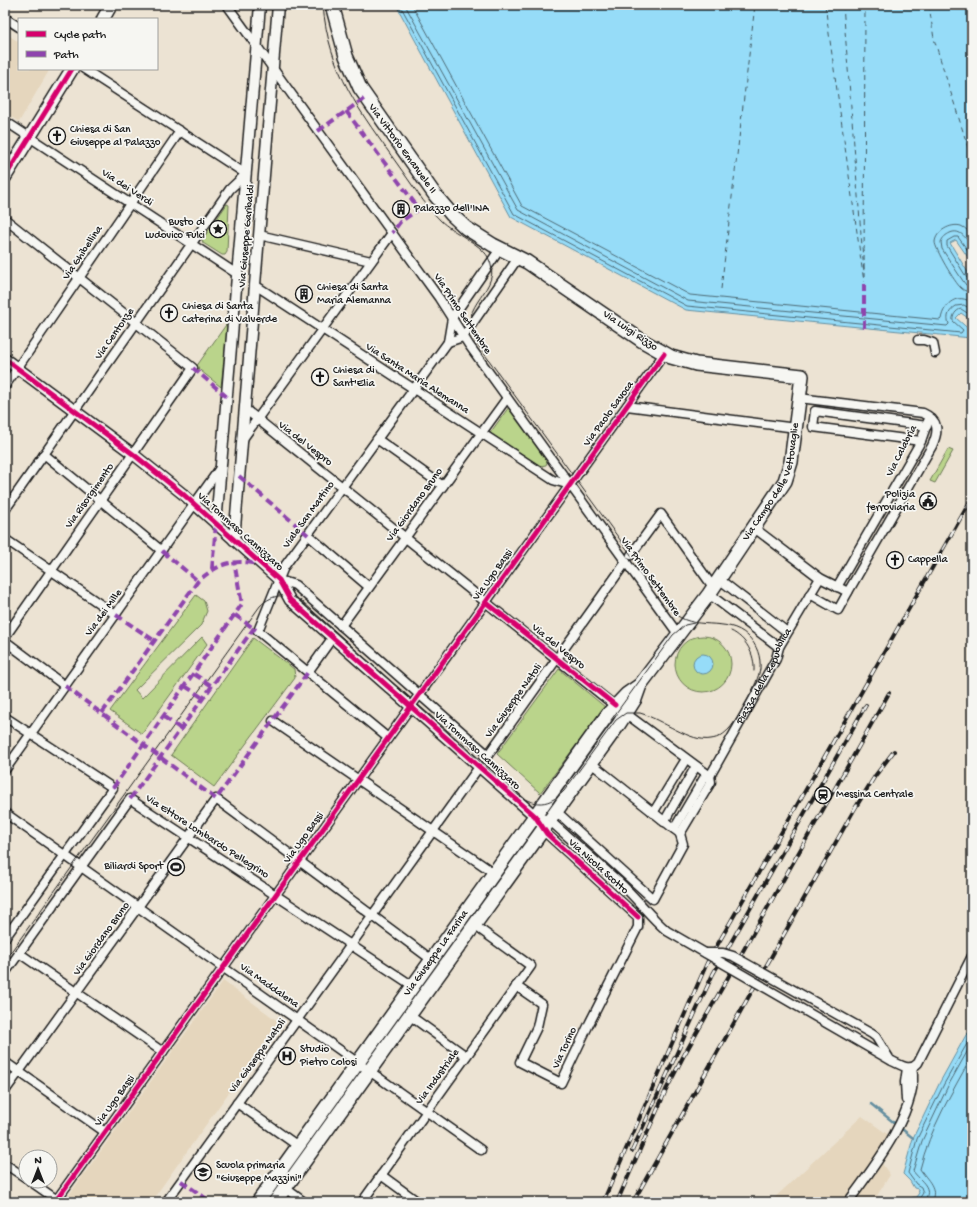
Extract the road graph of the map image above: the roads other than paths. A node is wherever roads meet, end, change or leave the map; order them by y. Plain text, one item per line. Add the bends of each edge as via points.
1 (111, 5) edge
2 (227, 5) edge
3 (260, 5) edge
4 (278, 5) edge
5 (332, 5) edge
6 (5, 18) edge
7 (104, 18) edge
8 (18, 26) edge
9 (256, 46) junction
10 (273, 68) junction
11 (71, 70) edge
12 (86, 70) edge
13 (5, 121) edge
14 (180, 131) junction
15 (30, 138) junction
16 (246, 174) junction
17 (5, 178) edge
18 (130, 204) junction
19 (5, 219) edge
20 (392, 233) junction
21 (259, 235) junction
22 (192, 244) junction
23 (500, 248) junction
24 (518, 258) junction
25 (371, 262) junction
26 (237, 274) junction
27 (79, 278) junction
28 (255, 286) junction
29 (452, 318) junction
30 (136, 323) junction
31 (322, 329) junction
32 (463, 336) junction
33 (918, 340) dead end
34 (448, 342) junction
35 (935, 353) dead end
36 (664, 354) junction
37 (5, 359) edge
38 (17, 368) junction
39 (802, 376) joint
40 (5, 386) edge
41 (413, 389) junction
42 (507, 398) junction
43 (799, 398) junction
44 (627, 406) junction
45 (245, 409) junction
46 (74, 411) junction
47 (928, 416) junction
48 (257, 420) junction
49 (927, 426) junction
50 (796, 428) junction
51 (481, 433) junction
52 (377, 439) junction
53 (242, 440) junction
54 (921, 441) junction
55 (44, 454) junction
56 (133, 454) junction
57 (221, 468) junction
58 (570, 485) junction
59 (443, 486) junction
60 (342, 487) junction
61 (100, 500) junction
62 (195, 505) junction
63 (5, 510) edge
64 (216, 524) junction
65 (753, 527) junction
66 (308, 535) junction
67 (405, 538) junction
68 (5, 539) edge
69 (234, 540) junction
70 (162, 551) junction
71 (629, 559) junction
72 (52, 570) junction
73 (820, 578) junction
74 (279, 580) junction
75 (714, 586) junction
76 (369, 587) junction
77 (837, 587) junction
78 (848, 592) junction
79 (810, 594) junction
80 (486, 602) junction
81 (116, 615) junction
82 (342, 626) junction
83 (787, 632) junction
84 (678, 634) junction
85 (5, 637) edge
86 (333, 637) junction
87 (5, 641) edge
88 (779, 647) junction
89 (557, 659) junction
90 (308, 672) junction
91 (640, 685) junction
92 (65, 686) junction
93 (420, 694) junction
94 (411, 706) junction
95 (615, 706) junction
96 (626, 714) junction
97 (5, 717) edge
98 (273, 721) dead end
99 (31, 734) junction
100 (388, 738) junction
101 (488, 755) joint
102 (686, 759) junction
103 (590, 763) junction
104 (696, 766) junction
105 (479, 767) junction
106 (5, 770) edge
107 (710, 776) junction
108 (358, 780) junction
109 (5, 813) edge
110 (653, 813) junction
111 (535, 816) junction
112 (549, 820) junction
113 (664, 822) junction
114 (433, 831) junction
115 (677, 832) junction
116 (188, 838) junction
117 (65, 855) junction
118 (300, 861) junction
119 (81, 867) junction
120 (494, 873) junction
121 (275, 895) junction
122 (138, 907) junction
123 (372, 916) junction
124 (638, 919) joint
125 (474, 925) junction
126 (5, 938) edge
127 (351, 945) junction
128 (702, 951) junction
129 (19, 953) junction
130 (972, 956) edge
131 (432, 960) junction
132 (223, 968) junction
133 (5, 973) edge
134 (413, 986) junction
135 (516, 986) junction
136 (76, 992) junction
137 (409, 1016) junction
138 (297, 1020) junction
139 (163, 1052) junction
140 (466, 1056) junction
141 (5, 1062) edge
142 (894, 1062) junction
143 (358, 1063) junction
144 (909, 1068) junction
145 (369, 1071) junction
146 (19, 1072) junction
147 (5, 1091) edge
148 (237, 1103) junction
149 (427, 1112) junction
150 (105, 1132) junction
151 (298, 1146) junction
152 (481, 1150) dead end
153 (5, 1164) edge
154 (18, 1173) edge
155 (381, 1176) junction
156 (285, 1188) junction
157 (41, 1189) edge
158 (57, 1201) edge
159 (166, 1202) edge
160 (258, 1202) edge
161 (275, 1202) edge
162 (304, 1202) edge
163 (362, 1202) edge
164 (418, 1202) edge
165 (848, 1202) edge

1 - 7 main road
2 - 9 street, Via Primo Settembre
3 - 9 street, Via Giuseppe Garibaldi
4 - 10 street, Via Giuseppe Garibaldi
5 - 23 main road, Via Vittorio Emanuele II via 346,56 366,98 452,215 475,234
6 - 8 street
9 - 10 street, Via Primo Settembre
9 - 16 street, Via Giuseppe Garibaldi
10 - 20 street, Via Primo Settembre
10 - 21 street, Via Giuseppe Garibaldi
11 - 15 main road
12 - 14 street
13 - 15 street, Via dei Verdi
14 - 16 street
14 - 18 street, Via Ghibellina
15 - 17 main road
15 - 18 street, Via dei Verdi
16 - 22 street, Via Centonze via 230,189
16 - 26 street, Via Giuseppe Garibaldi
18 - 22 street, Via dei Verdi
18 - 27 street, Via Ghibellina
19 - 27 street
20 - 25 street
20 - 29 street, Via Primo Settembre
21 - 25 street
21 - 28 street, Via Giuseppe Garibaldi
22 - 26 street, Via dei Verdi
22 - 30 street, Via Centonze
23 - 24 main road, Via Vittorio Emanuele II
23 - 29 street
24 - 32 street
24 - 36 main road, Via Luigi Rizzo
25 - 31 street
26 - 57 street, Via Giuseppe Garibaldi
27 - 30 street
27 - 38 street, Via Ghibellina
28 - 31 street, Via Santa Maria Alemanna
28 - 45 street, Via Giuseppe Garibaldi
29 - 32 street, Via Primo Settembre
29 - 34 street
30 - 46 street, Via Centonze
30 - 56 street, Via Risorgimento via 193,368
31 - 41 street, Via Santa Maria Alemanna
31 - 48 street
32 - 34 street
32 - 42 street, Via Primo Settembre
33 - 35 street via 933,343
34 - 41 street, Viale San Martino
36 - 39 main road, Via Luigi Rizzo via 696,364
36 - 44 street, Via Paolo Savoca
37 - 38 street, Via Tommaso Cannizzaro
38 - 40 street, Via Ghibellina
38 - 46 street, Via Tommaso Cannizzaro
39 - 43 main road, Via Campo delle Vettovaglie
41 - 51 street, Via Santa Maria Alemanna
41 - 52 street, Viale San Martino
42 - 51 street, Via Giordano Bruno
42 - 58 street, Via Primo Settembre
43 - 47 street via 920,412
43 - 50 main road, Via Campo delle Vettovaglie
44 - 50 street
44 - 58 street, Via Paolo Savoca
45 - 48 street, Via del Vespro
45 - 53 street, Via Giuseppe Garibaldi
46 - 55 street, Via Centonze
46 - 56 street, Via Tommaso Cannizzaro
47 - 49 street, Via Calabria
47 - 78 street, Via Calabria via 934,420 936,426 935,441
48 - 53 street
48 - 60 street, Via del Vespro
49 - 54 street, Via Calabria
49 - 54 street via 815,411 813,427
50 - 65 main road, Via Campo delle Vettovaglie via 792,462 787,477
51 - 58 street, Via Santa Maria Alemanna via 552,480
51 - 59 street, Via Giordano Bruno
52 - 59 street
52 - 60 street, Viale San Martino
53 - 69 street, Via Giuseppe Garibaldi
54 - 77 street, Via Calabria
55 - 61 street
55 - 63 street, Via Centonze
56 - 61 street, Via Risorgimento
56 - 62 street, Via Tommaso Cannizzaro
57 - 62 street, Via dei Mille
57 - 64 street, Via Giuseppe Garibaldi
58 - 71 street, Via Primo Settembre
58 - 80 street, Via Ugo Bassi
59 - 67 street, Via Giordano Bruno
60 - 66 street, Viale San Martino
60 - 67 street, Via del Vespro
61 - 70 street
61 - 72 street, Via Risorgimento
62 - 64 street, Via Tommaso Cannizzaro
62 - 70 street, Via dei Mille
64 - 69 street, Via Tommaso Cannizzaro
65 - 73 street
65 - 75 main road, Via Campo delle Vettovaglie
66 - 74 street, Viale San Martino via 284,567
66 - 76 street
67 - 76 street, Via Giordano Bruno
67 - 80 street, Via del Vespro
68 - 72 street
69 - 74 street, Via Tommaso Cannizzaro
70 - 81 street, Via dei Mille
71 - 75 street, Via Giuseppe Natoli via 661,514
71 - 84 street, Via Primo Settembre
71 - 89 street, Via Giuseppe Natoli
72 - 81 street
72 - 85 street, Via Risorgimento
73 - 77 street
73 - 79 street
74 - 82 street, Via Tommaso Cannizzaro via 295,585
74 - 86 street, Via Tommaso Cannizzaro via 290,600
74 - 90 street, Viale San Martino via 258,631
75 - 83 street, Piazza della Repubblica
75 - 84 main road
75 - 88 street
76 - 82 street, Via Giordano Bruno
77 - 78 street
78 - 79 street, Via Calabria via 838,610
79 - 83 street
80 - 89 street, Via del Vespro
80 - 93 street, Via Ugo Bassi
81 - 92 street, Via dei Mille
82 - 93 street, Via Tommaso Cannizzaro
83 - 88 street, Piazza della Repubblica
84 - 91 main road
86 - 90 street
86 - 94 street, Via Tommaso Cannizzaro
87 - 92 street
88 - 107 street, Piazza della Repubblica via 776,659
89 - 95 street, Via del Vespro
89 - 101 street, Via Giuseppe Natoli
90 - 100 street
91 - 95 main road, Via Giuseppe La Farina
91 - 96 main road, Via Giuseppe La Farina
92 - 99 street, Via dei Mille
93 - 94 street, Via Ugo Bassi
93 - 101 street, Via Tommaso Cannizzaro
94 - 100 street, Via Ugo Bassi
94 - 105 street, Via Tommaso Cannizzaro
95 - 96 street
95 - 111 main road, Via Giuseppe La Farina
96 - 102 street
96 - 103 main road, Via Giuseppe La Farina
97 - 99 street
98 - 108 street
99 - 106 street, Via dei Mille
99 - 117 street via 113,788
100 - 108 street, Via Ugo Bassi
102 - 104 street
102 - 110 street
103 - 110 street
103 - 112 main road, Via Giuseppe La Farina
104 - 107 street
104 - 113 street
105 - 111 street, Via Tommaso Cannizzaro
105 - 114 street, Via Giuseppe Natoli
107 - 115 street, Piazza della Repubblica via 704,778
108 - 114 street
108 - 118 street, Via Ugo Bassi
109 - 117 street, Via Maddalena
110 - 113 street
111 - 112 street
111 - 120 main road, Via Giuseppe La Farina
112 - 115 street via 653,898 683,844
112 - 124 street, Via Nicola Scotto
112 - 125 main road, Via Giuseppe La Farina
112 - 128 street, bridge via 632,893 658,924
113 - 115 street
114 - 120 street
114 - 123 street, Via Giuseppe Natoli
116 - 118 street, Via Giordano Bruno via 216,799
116 - 119 street, Via Ettore Lombardo Pellegrino via 130,799
116 - 121 street, Via Ettore Lombardo Pellegrino
116 - 122 street, Via Giordano Bruno
117 - 119 street, Via Maddalena
117 - 126 street
118 - 121 street, Via Ugo Bassi
118 - 123 street
119 - 122 street, Via Maddalena
119 - 129 street
120 - 131 main road, Via Giuseppe La Farina
121 - 127 street, Via Ettore Lombardo Pellegrino
121 - 132 street, Via Ugo Bassi
122 - 132 street, Via Maddalena
122 - 136 street, Via Giordano Bruno
123 - 127 street, Via Giuseppe Natoli
123 - 131 street
124 - 135 street, Via Torino via 638,927 561,1083 520,1062 537,1027 542,1004
125 - 135 street, Via Industriale via 531,966
125 - 137 main road, Via Giuseppe La Farina
127 - 134 street, Via Ettore Lombardo Pellegrino
127 - 138 street, Via Giuseppe Natoli
128 - 142 street, bridge
128 - 142 street, bridge via 733,956 872,1034 885,1054
129 - 133 street
129 - 136 street
130 - 144 street via 918,1063
131 - 134 main road, Via Giuseppe La Farina
132 - 138 street, Via Maddalena
132 - 139 street, Via Ugo Bassi
134 - 143 main road, Via Giuseppe La Farina
135 - 140 street, Via Industriale
136 - 139 street
136 - 146 street, Via Giordano Bruno
137 - 140 street
137 - 145 main road, Via Giuseppe La Farina
138 - 143 street, Via Maddalena
138 - 148 street, Via Giuseppe Natoli
139 - 150 street, Via Ugo Bassi
140 - 149 street, Via Industriale
141 - 146 street
142 - 144 street
143 - 145 street, Via Maddalena
143 - 151 main road, Via Giuseppe La Farina
144 - 165 street via 913,1082 905,1108 879,1160
145 - 149 street, Via Maddalena
145 - 156 main road, Via Giuseppe La Farina
146 - 147 street, Via Giordano Bruno
146 - 150 street
148 - 151 street
148 - 159 street, Via Giuseppe Natoli
149 - 152 street, Via Maddalena
149 - 155 street, Via Industriale
150 - 158 street, Via Ugo Bassi
151 - 160 main road, Via Giuseppe La Farina
153 - 154 street
155 - 163 street, Via Industriale
155 - 164 street
156 - 161 main road, Via Giuseppe La Farina
156 - 162 street
157 - 158 street

